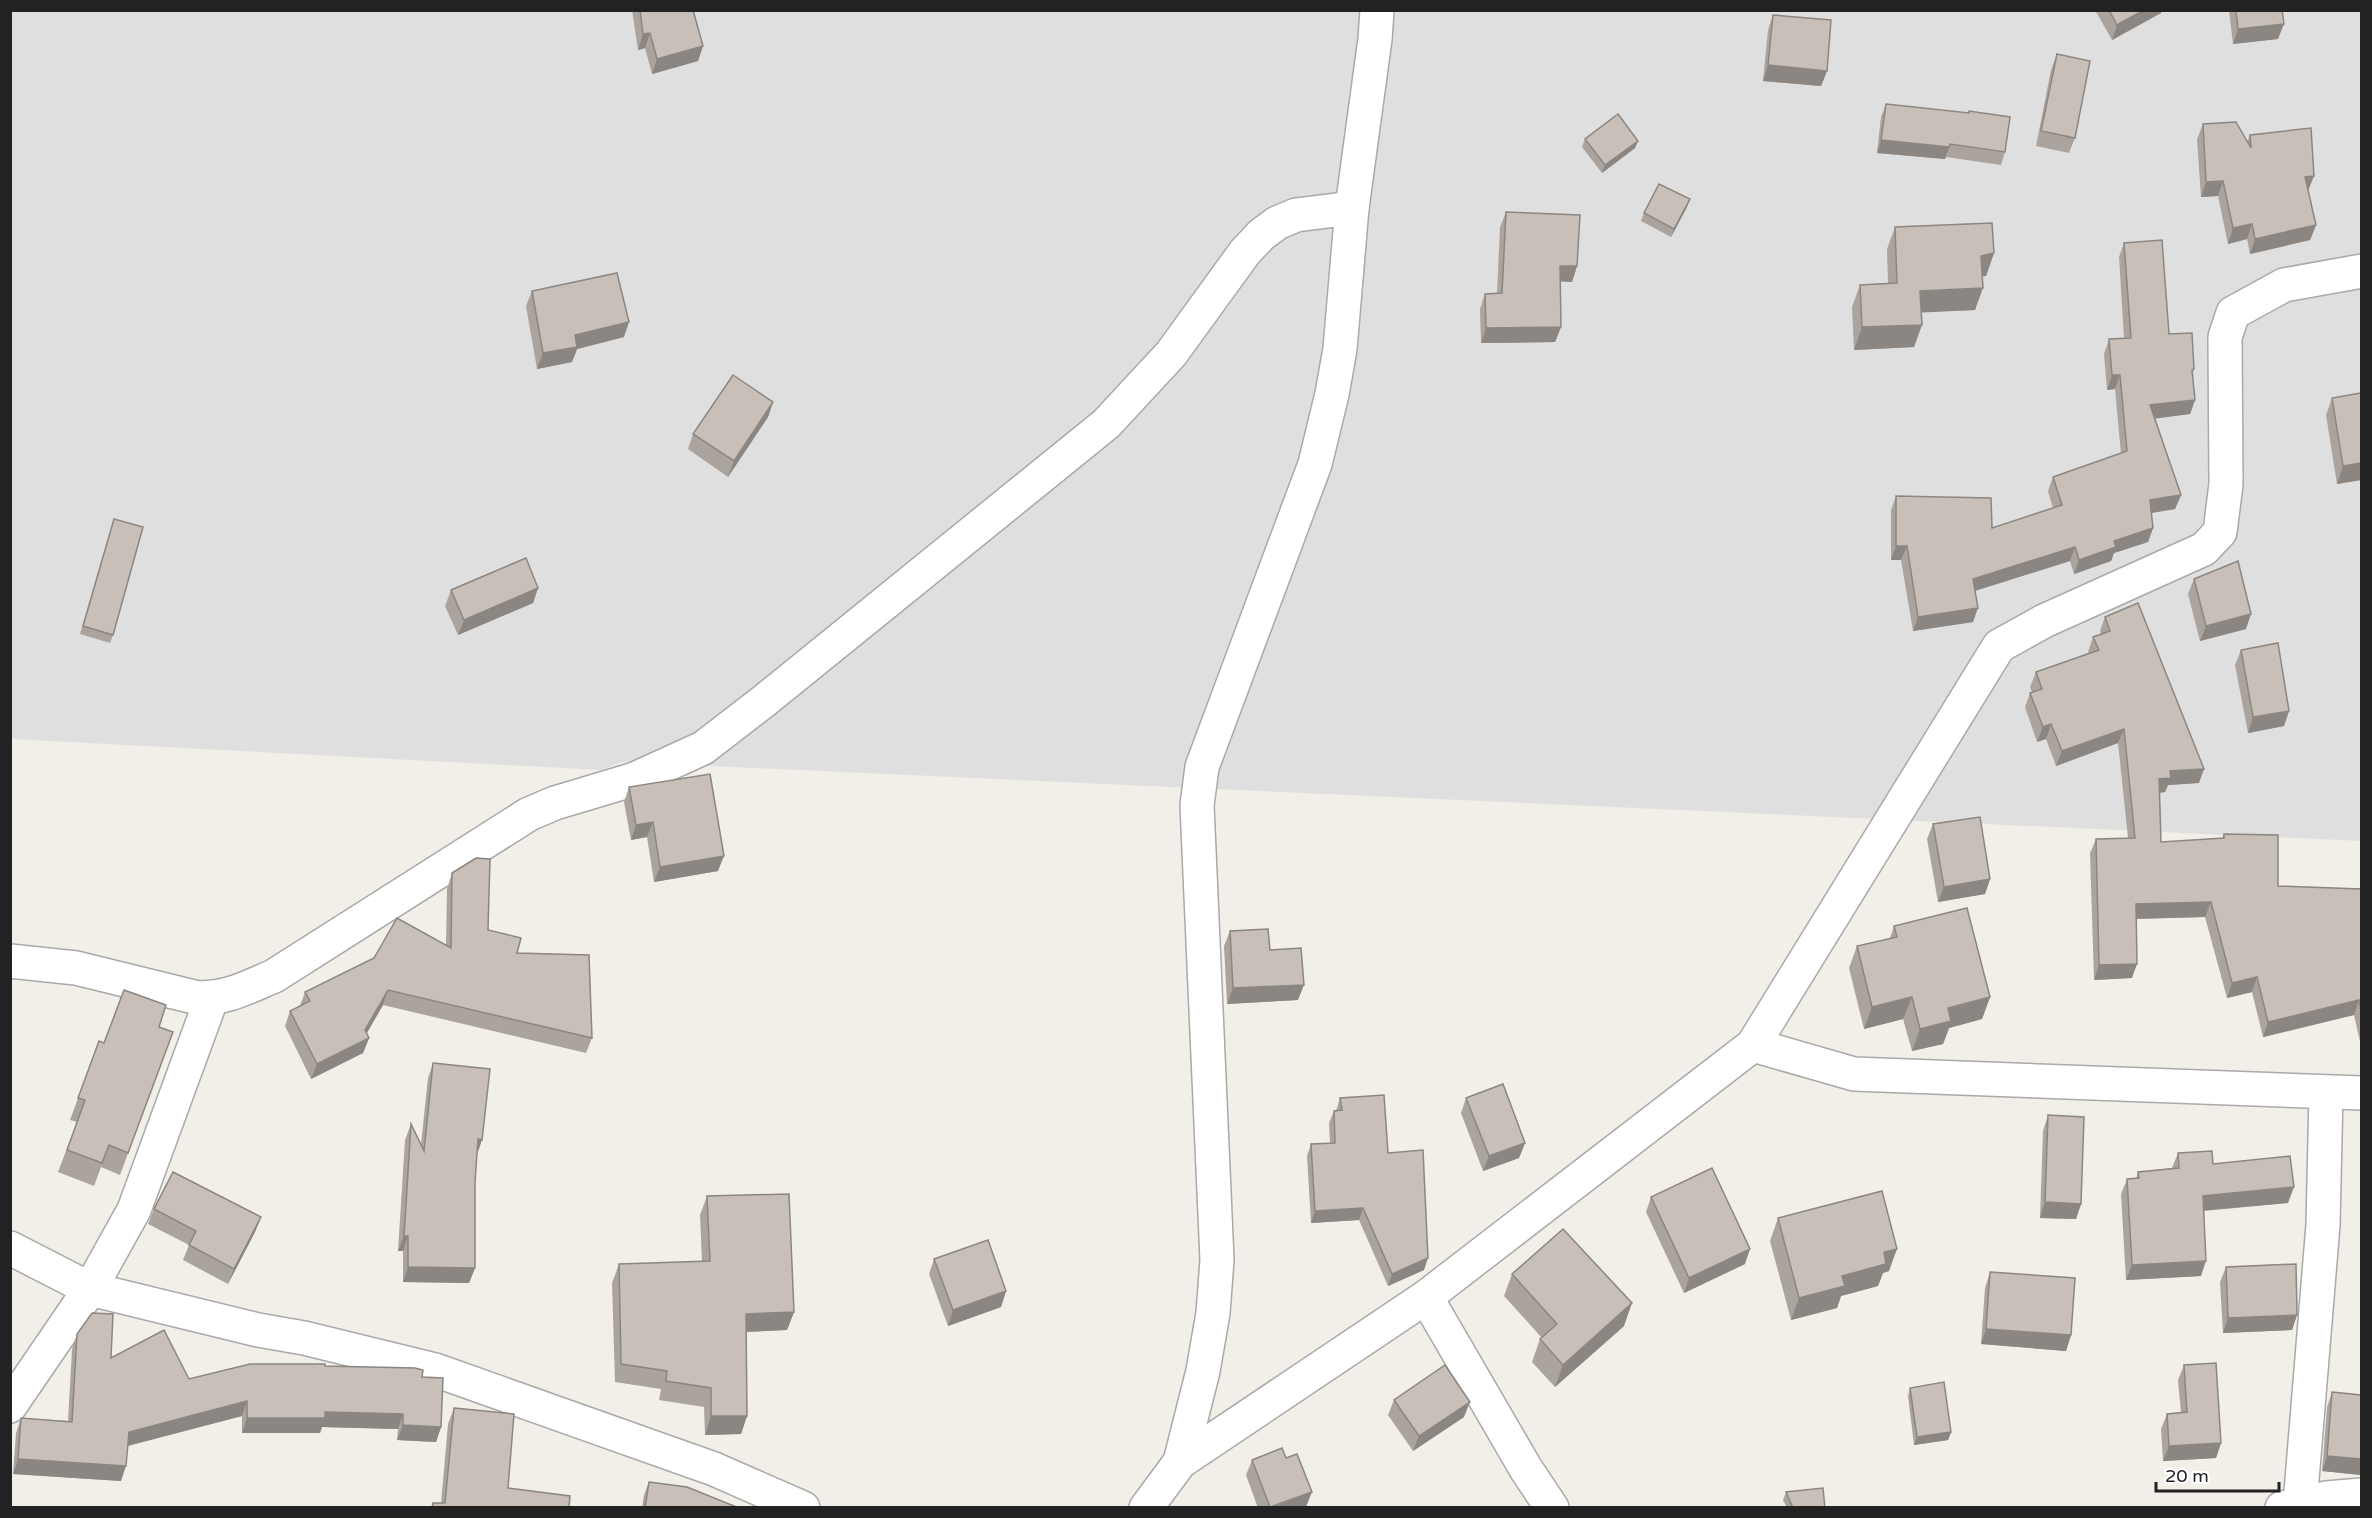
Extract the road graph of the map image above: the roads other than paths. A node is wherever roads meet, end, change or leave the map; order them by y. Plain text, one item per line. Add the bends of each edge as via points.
1 (1377, 10) edge
2 (1352, 208) junction
3 (2361, 272) edge
4 (10, 961) edge
5 (211, 999) junction
6 (1753, 1045) junction
7 (2326, 1093) junction
8 (2361, 1093) edge
9 (10, 1248) edge
10 (90, 1289) junction
11 (1426, 1297) junction
12 (10, 1406) edge
13 (1180, 1462) junction
14 (2361, 1495) edge
15 (2291, 1505) edge
16 (803, 1508) edge
17 (1146, 1508) edge
18 (1552, 1508) edge

1 - 2 street
2 - 5 street via 1296,215 1261,235 1171,354 1106,424 703,748 635,779 529,814 274,976
2 - 13 street via 1340,349 1315,464 1202,767 1197,805 1216,1260 1213,1313 1203,1371
3 - 6 street via 2284,285 2233,313 2225,337 2226,484 2220,532 2204,549 2044,621 1998,646
4 - 5 street via 76,968
5 - 10 street via 134,1210
6 - 7 street via 1854,1074
6 - 11 street
7 - 8 street
7 - 15 street via 2323,1225
9 - 10 street
10 - 12 street
10 - 16 street via 435,1370 714,1469
11 - 13 street
11 - 18 street
13 - 17 street
14 - 15 street

